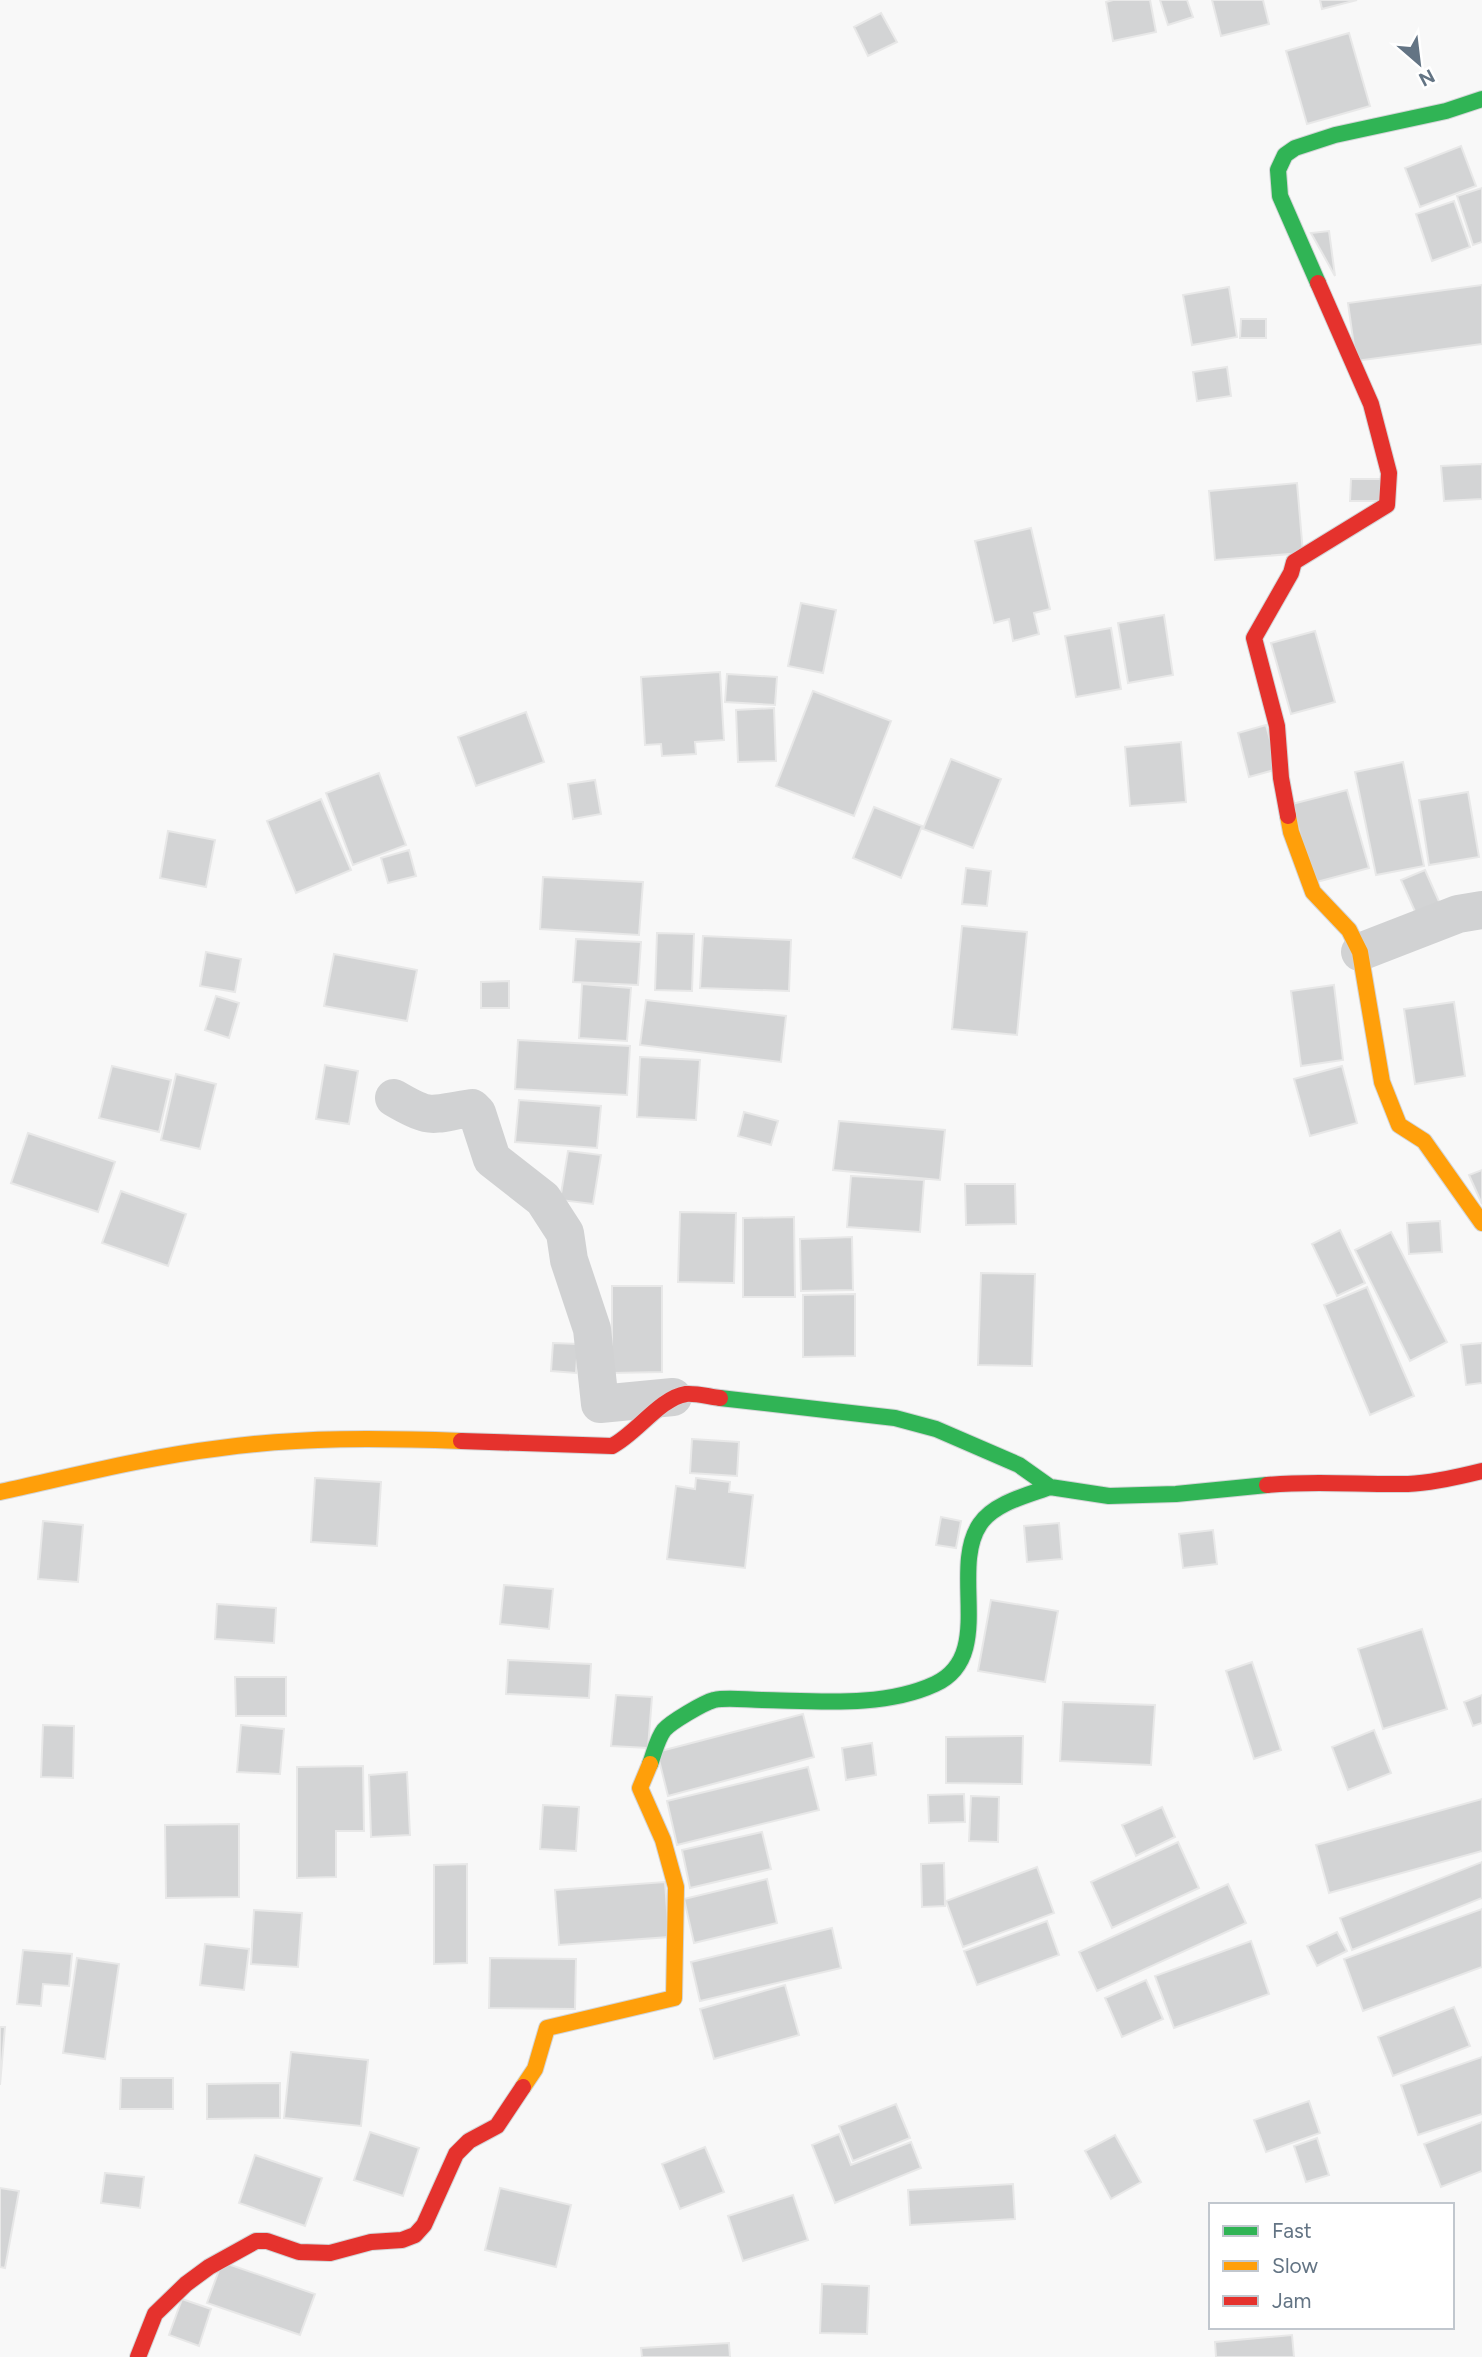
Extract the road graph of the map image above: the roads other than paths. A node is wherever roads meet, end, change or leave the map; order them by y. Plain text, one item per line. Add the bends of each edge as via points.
1 (1482, 99) edge
2 (1482, 910) edge
3 (1360, 952) junction
4 (394, 1098) dead end
5 (1482, 1223) edge
6 (673, 1397) junction
7 (1482, 1471) edge
8 (1050, 1487) junction
9 (0, 1492) edge
10 (138, 2357) edge

1 - 3 street via 1312,142 1286,153 1276,171 1280,196 1371,404 1388,473 1387,505 1294,562 1254,638 1277,726 1291,832 1313,892 1349,930
2 - 3 street via 1458,914
3 - 5 street via 1382,1082 1399,1125 1424,1141
4 - 6 street via 435,1116 472,1108 492,1159 543,1199 565,1233 592,1329 600,1404
6 - 8 street via 687,1394 895,1418 970,1443 1019,1465
6 - 9 street via 624,1442 612,1446 352,1437 250,1444
7 - 8 street via 1410,1484 1292,1482 1163,1494 1109,1496
8 - 10 street via 1004,1506 981,1523 969,1552 967,1641 948,1678 886,1698 714,1700 664,1730 640,1788 663,1840 676,1887 674,1998 547,2028 535,2069 497,2126 456,2154 424,2225 415,2235 330,2253 299,2252 256,2241 209,2267 155,2314

